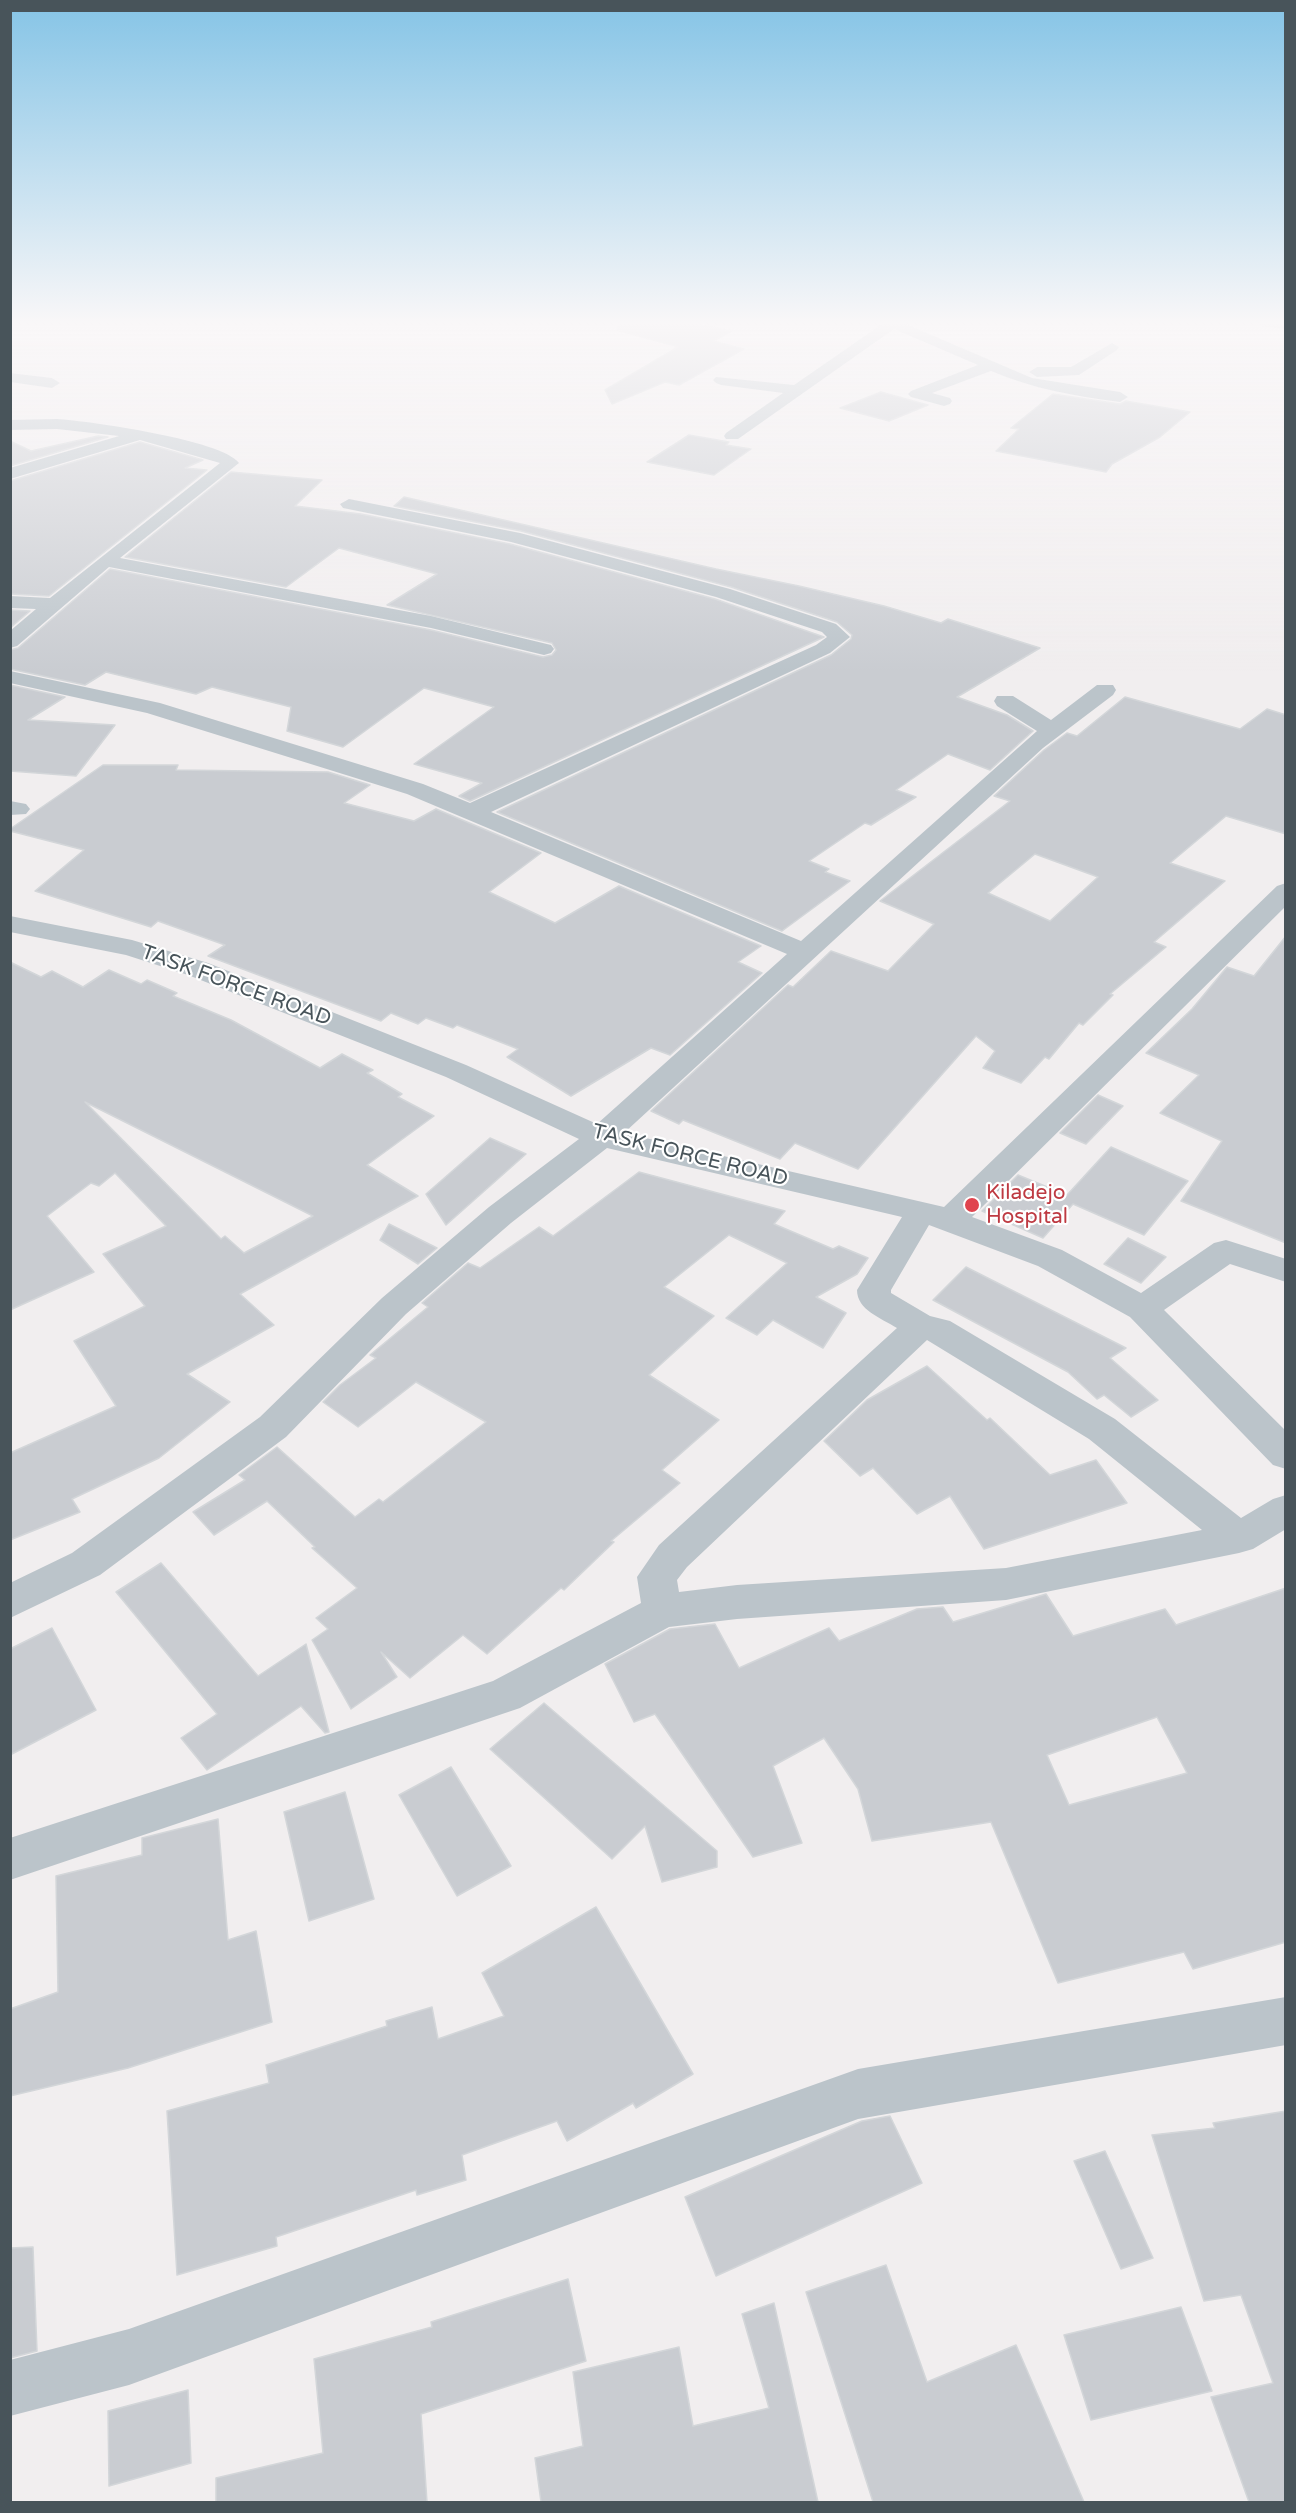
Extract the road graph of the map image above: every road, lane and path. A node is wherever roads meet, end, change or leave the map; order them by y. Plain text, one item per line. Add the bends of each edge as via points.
1 (124, 439) edge
2 (157, 439) edge
3 (10, 474) edge
4 (349, 504) dead end
5 (105, 561) junction
6 (10, 602) edge
7 (52, 604) junction
8 (10, 642) edge
9 (544, 649) dead end
10 (11, 678) edge
11 (1105, 690) dead end
12 (1005, 701) dead end
13 (1052, 731) junction
14 (473, 811) junction
15 (1286, 891) edge
16 (10, 924) edge
17 (805, 952) junction
18 (601, 1137) junction
19 (936, 1216) junction
20 (1286, 1271) edge
21 (1142, 1309) junction
22 (920, 1326) junction
23 (1286, 1455) edge
24 (1286, 1509) edge
25 (1239, 1538) junction
26 (10, 1602) edge
27 (662, 1611) junction
28 (10, 1859) edge
29 (1286, 2022) edge
30 (10, 2388) edge

1 - 3 street
2 - 5 street via 231,463
4 - 14 street via 513,537 701,587 829,628 840,637 823,649
5 - 7 street
5 - 9 street via 431,622
6 - 7 street
7 - 8 street
10 - 14 street via 153,708 415,789
11 - 13 street
12 - 13 street
13 - 17 street
14 - 17 street
15 - 19 street
16 - 18 street, TASK FORCE ROAD via 132,948 198,969 456,1071
17 - 18 street
18 - 19 street, TASK FORCE ROAD
18 - 26 street via 500,1215 394,1306 273,1427 86,1564
19 - 21 street, TASK FORCE ROAD via 1050,1258
19 - 22 street via 874,1290 874,1298
20 - 21 street via 1226,1251
21 - 23 street, TASK FORCE ROAD
22 - 25 street via 938,1330 1102,1429
22 - 27 street via 673,1556 657,1577
24 - 25 street
25 - 27 street via 1006,1584 737,1602
27 - 28 street via 504,1695
29 - 30 street via 858,2094 129,2356

